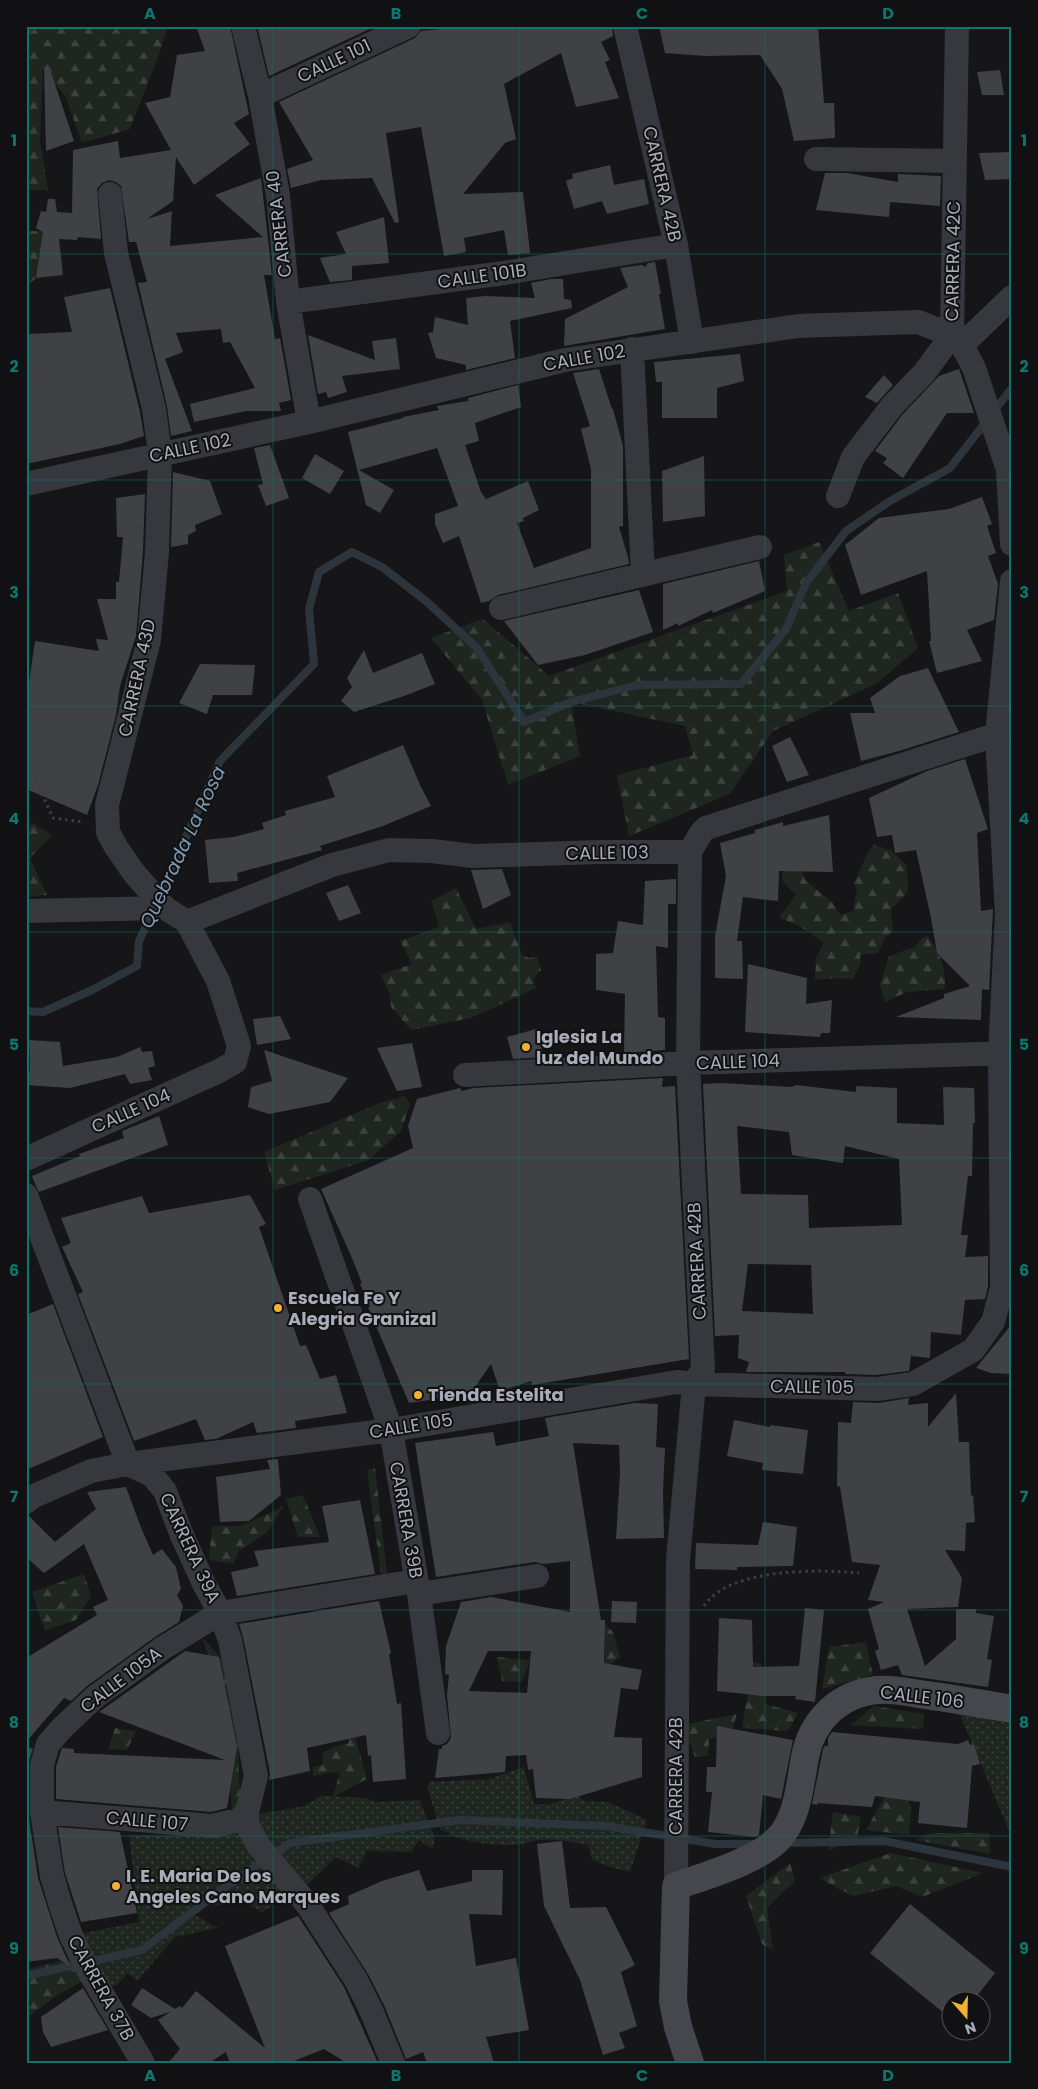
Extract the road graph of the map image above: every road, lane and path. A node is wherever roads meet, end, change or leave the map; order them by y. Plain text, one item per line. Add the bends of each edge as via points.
1 (243, 26) edge
2 (409, 26) edge
3 (625, 26) edge
4 (957, 26) edge
5 (260, 96) junction
6 (816, 160) dead end
7 (954, 161) junction
8 (110, 194) dead end
9 (676, 245) junction
10 (1012, 297) edge
11 (288, 302) junction
12 (957, 340) junction
13 (692, 342) junction
14 (632, 349) junction
15 (309, 422) junction
16 (160, 454) junction
17 (26, 484) edge
18 (838, 496) dead end
19 (1012, 544) edge
20 (760, 547) dead end
21 (642, 575) junction
22 (1012, 582) edge
23 (501, 608) dead end
24 (1004, 732) edge
25 (26, 758) edge
26 (107, 825) junction
27 (690, 852) junction
28 (165, 908) junction
29 (26, 911) edge
30 (187, 922) junction
31 (1006, 1053) edge
32 (688, 1063) junction
33 (465, 1075) dead end
34 (26, 1159) edge
35 (26, 1195) edge
36 (310, 1199) dead end
37 (694, 1384) junction
38 (391, 1430) junction
39 (128, 1464) junction
40 (26, 1502) edge
41 (859, 1573) dead end
42 (537, 1576) dead end
43 (418, 1587) junction
44 (702, 1611) dead end
45 (220, 1613) junction
46 (1012, 1710) edge
47 (438, 1733) dead end
48 (42, 1765) joint
49 (42, 1812) junction
50 (247, 1812) junction
51 (676, 1886) junction
52 (143, 2063) edge
53 (393, 2063) edge
54 (690, 2063) edge

1 - 5 street, CARRERA 40
2 - 5 street, CALLE 101
3 - 9 street, CARRERA 42B
4 - 7 street, CARRERA 42C
5 - 11 street, CARRERA 40 via 278,195
6 - 7 street
7 - 12 street, CARRERA 42C
8 - 16 street, CARRERA 43D via 116,253 154,409
9 - 11 street, CALLE 101B via 504,273
9 - 13 street, CARRERA 42B
10 - 12 street
11 - 15 street, CARRERA 40
12 - 13 street, CALLE 102 via 918,322 798,326
12 - 18 street via 893,405 853,457
12 - 19 street, CARRERA 42C via 974,368 1008,470
13 - 14 street, CALLE 102
14 - 15 street, CALLE 102 via 565,360
14 - 21 street
15 - 16 street, CALLE 102
16 - 17 street, CALLE 102
16 - 26 street, CARRERA 43D via 157,552 148,640 107,805
20 - 21 street
21 - 23 street
22 - 24 street
24 - 27 street via 706,828
24 - 31 street
25 - 26 path via 53,818
26 - 28 street, CARRERA 43D via 116,847 134,873
27 - 30 street, CALLE 103 via 473,856 389,850 332,866
27 - 32 street, CARRERA 42B
28 - 29 street
28 - 30 street, CARRERA 43D
30 - 34 street, CALLE 104 via 221,989 239,1046 235,1062
31 - 32 street, CALLE 104
31 - 37 street, CALLE 105 via 1002,1288 993,1322 973,1350 914,1384 876,1389
32 - 33 street, CALLE 104
32 - 37 street, CARRERA 42B via 703,1369
35 - 39 street
36 - 38 street, CARRERA 39B
37 - 38 street, CALLE 105 via 677,1382
37 - 51 street, CARRERA 42B via 678,1560
38 - 39 street, CALLE 105
38 - 43 street, CARRERA 39B
39 - 40 street, CALLE 105 via 91,1471
39 - 45 street, CARRERA 39A via 152,1475 166,1491 198,1571
41 - 44 path via 821,1570 758,1576 720,1590
42 - 43 street
43 - 45 street
43 - 47 street, CARRERA 39B
45 - 48 street, CALLE 105A via 140,1663 86,1704 48,1744
45 - 50 street, CARRERA 39A via 230,1640 256,1776
46 - 51 street, CALLE 106 via 878,1690 841,1701 815,1728 807,1746 792,1816 779,1838 758,1854
48 - 49 street, CARRERA 37B
49 - 50 street, CALLE 107 via 212,1826 239,1820
49 - 52 street, CARRERA 37B via 52,1876 70,1933 98,1990
50 - 53 street via 247,1821 258,1845 306,1904 356,1980
51 - 54 street, CARRERA 42B via 673,2001

